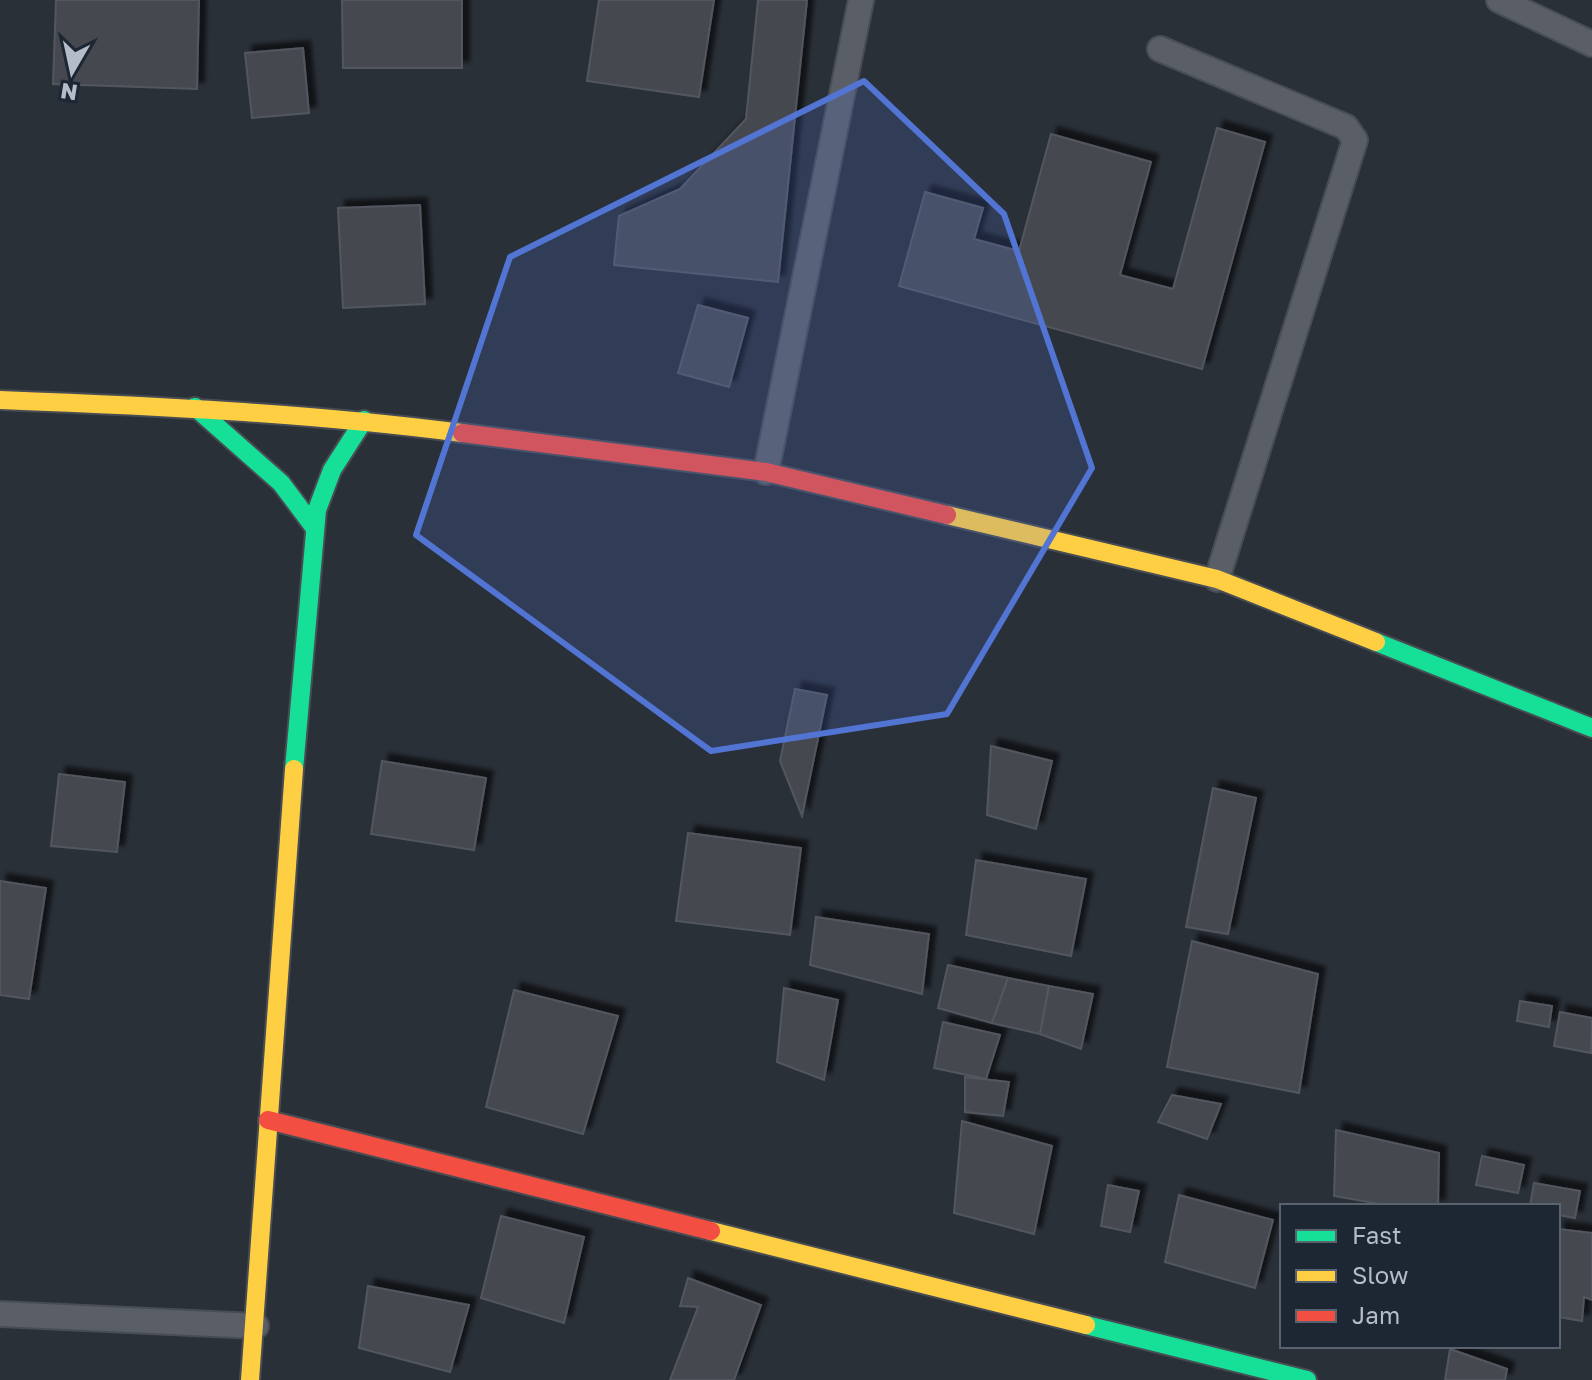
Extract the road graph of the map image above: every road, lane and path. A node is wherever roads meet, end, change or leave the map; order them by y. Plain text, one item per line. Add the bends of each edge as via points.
1 (861, 0) edge
2 (1499, 0) edge
3 (1592, 44) edge
4 (1160, 49) dead end
5 (0, 400) edge
6 (195, 407) junction
7 (364, 420) junction
8 (766, 472) junction
9 (314, 527) junction
10 (1217, 579) junction
11 (1592, 728) edge
12 (268, 1120) junction
13 (0, 1314) edge
14 (256, 1326) junction
15 (250, 1380) edge
16 (1307, 1380) edge

1 - 8 street
2 - 3 street
4 - 10 street via 1346,127 1355,140
5 - 6 street
6 - 7 street
6 - 9 street via 281,483
7 - 8 street
7 - 9 street via 320,491
8 - 10 street
9 - 12 street
10 - 11 street
12 - 14 street
12 - 16 street
13 - 14 street
14 - 15 street

